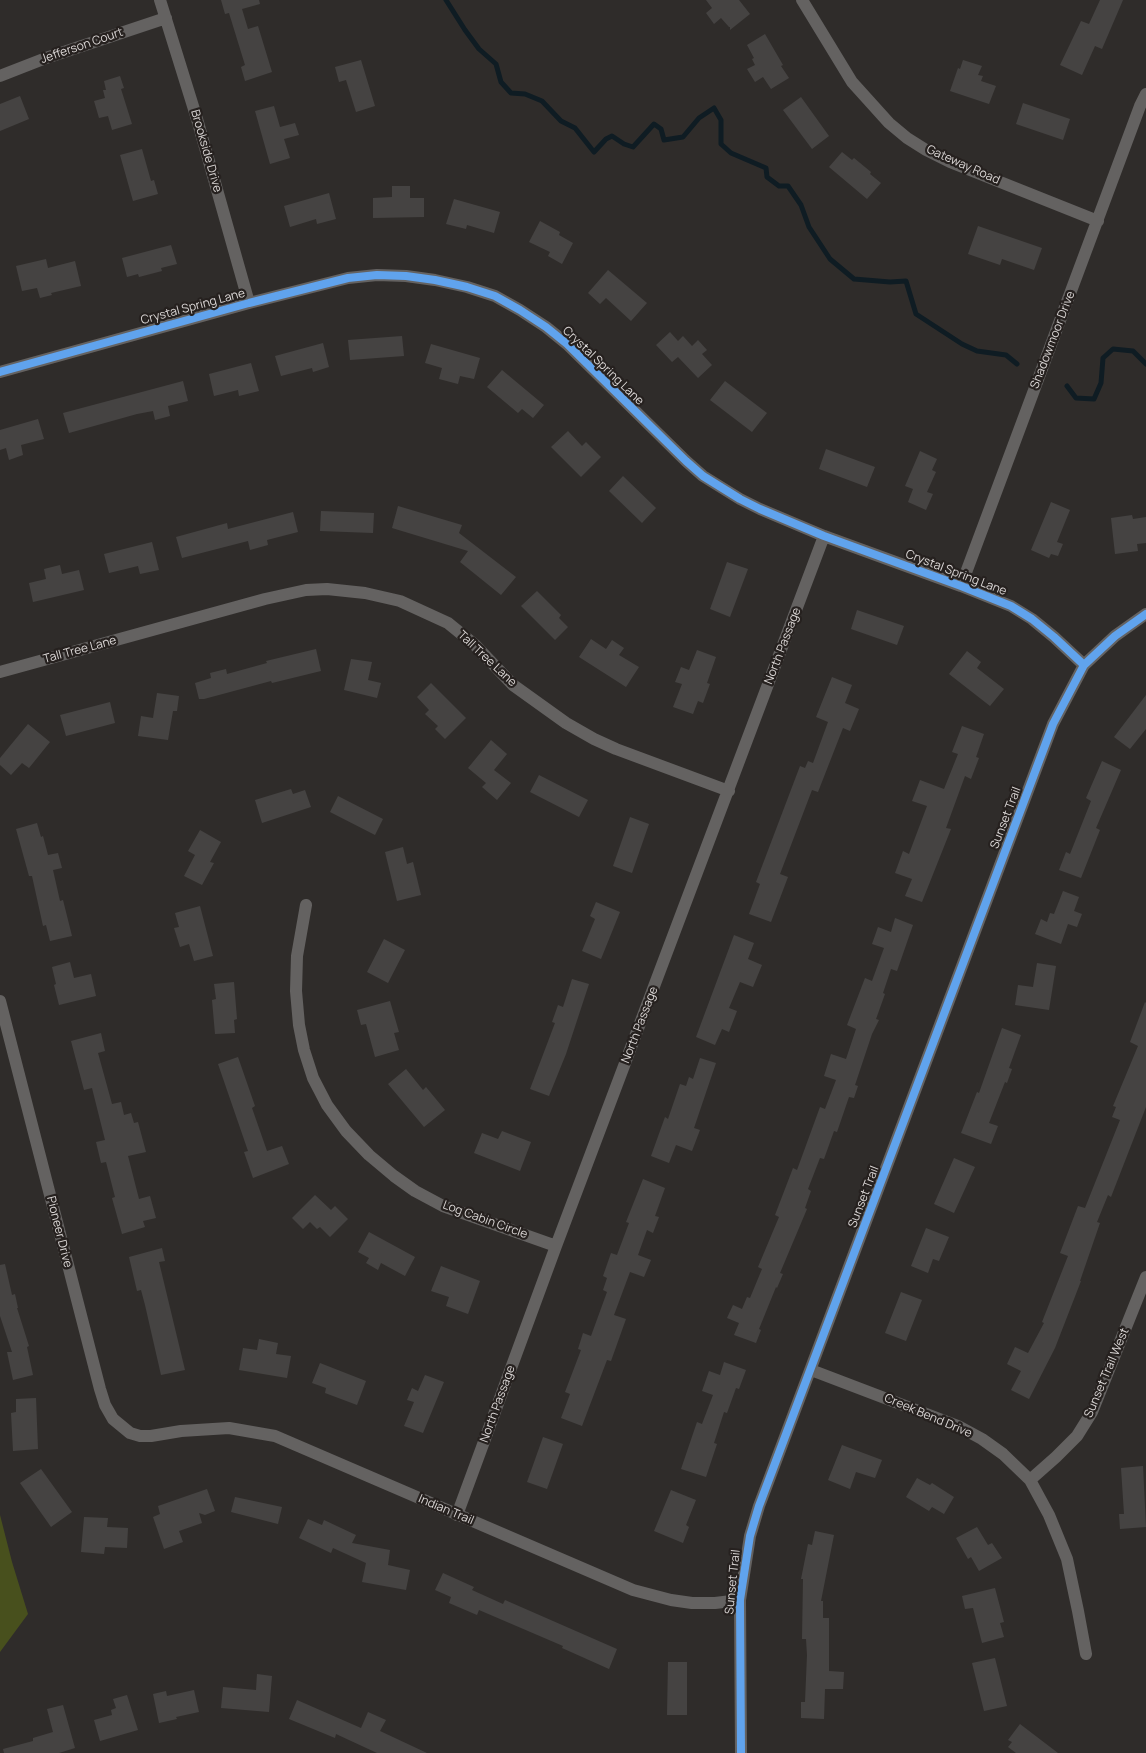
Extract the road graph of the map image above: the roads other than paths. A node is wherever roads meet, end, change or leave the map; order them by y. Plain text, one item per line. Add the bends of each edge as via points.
1 (160, 0) edge
2 (802, 0) edge
3 (166, 18) junction
4 (0, 76) edge
5 (1146, 94) edge
6 (1098, 221) junction
7 (250, 303) junction
8 (0, 372) edge
9 (824, 536) junction
10 (961, 586) junction
11 (1146, 614) edge
12 (1084, 665) junction
13 (0, 672) edge
14 (729, 791) junction
15 (306, 905) dead end
16 (0, 1001) edge
17 (556, 1246) junction
18 (1146, 1277) edge
19 (811, 1370) junction
20 (151, 1436) joint
21 (1030, 1480) junction
22 (457, 1515) junction
23 (740, 1600) junction
24 (1086, 1654) dead end
25 (742, 1753) edge

1 - 3 street, Brookside Drive
2 - 6 street, Gateway Road via 852,82 907,138 950,162
3 - 4 street, Jefferson Court
3 - 7 street, Brookside Drive
5 - 6 street, Shadowmoor Drive
6 - 10 street, Shadowmoor Drive
7 - 8 street, Crystal Spring Lane
7 - 9 street, Crystal Spring Lane via 348,278 378,275 435,280 495,296 567,344 703,476 760,509
9 - 10 street, Crystal Spring Lane
9 - 14 street, North Passage
10 - 12 street, Crystal Spring Lane via 1011,606 1032,619
11 - 12 street via 1114,636
12 - 19 street, Sunset Trail via 1053,724
13 - 14 street, Tall Tree Lane via 306,590 365,593 400,601 448,623 514,685 594,739
14 - 17 street, North Passage
15 - 17 street, Log Cabin Circle via 297,956 299,1025 313,1078 346,1131 394,1176 443,1206
16 - 20 street, Pioneer Drive via 105,1405 113,1418 130,1433
17 - 22 street, North Passage
18 - 21 street, Sunset Trail West via 1092,1412 1077,1436
19 - 21 street, Creek Bend Drive via 958,1426 1003,1454
19 - 23 street, Sunset Trail via 759,1506 750,1536
20 - 22 street, Indian Trail via 222,1428 275,1436
21 - 24 street, Creek Bend Drive via 1049,1515 1066,1559
22 - 23 street, Indian Trail via 633,1590 692,1603
23 - 25 street, Sunset Trail

